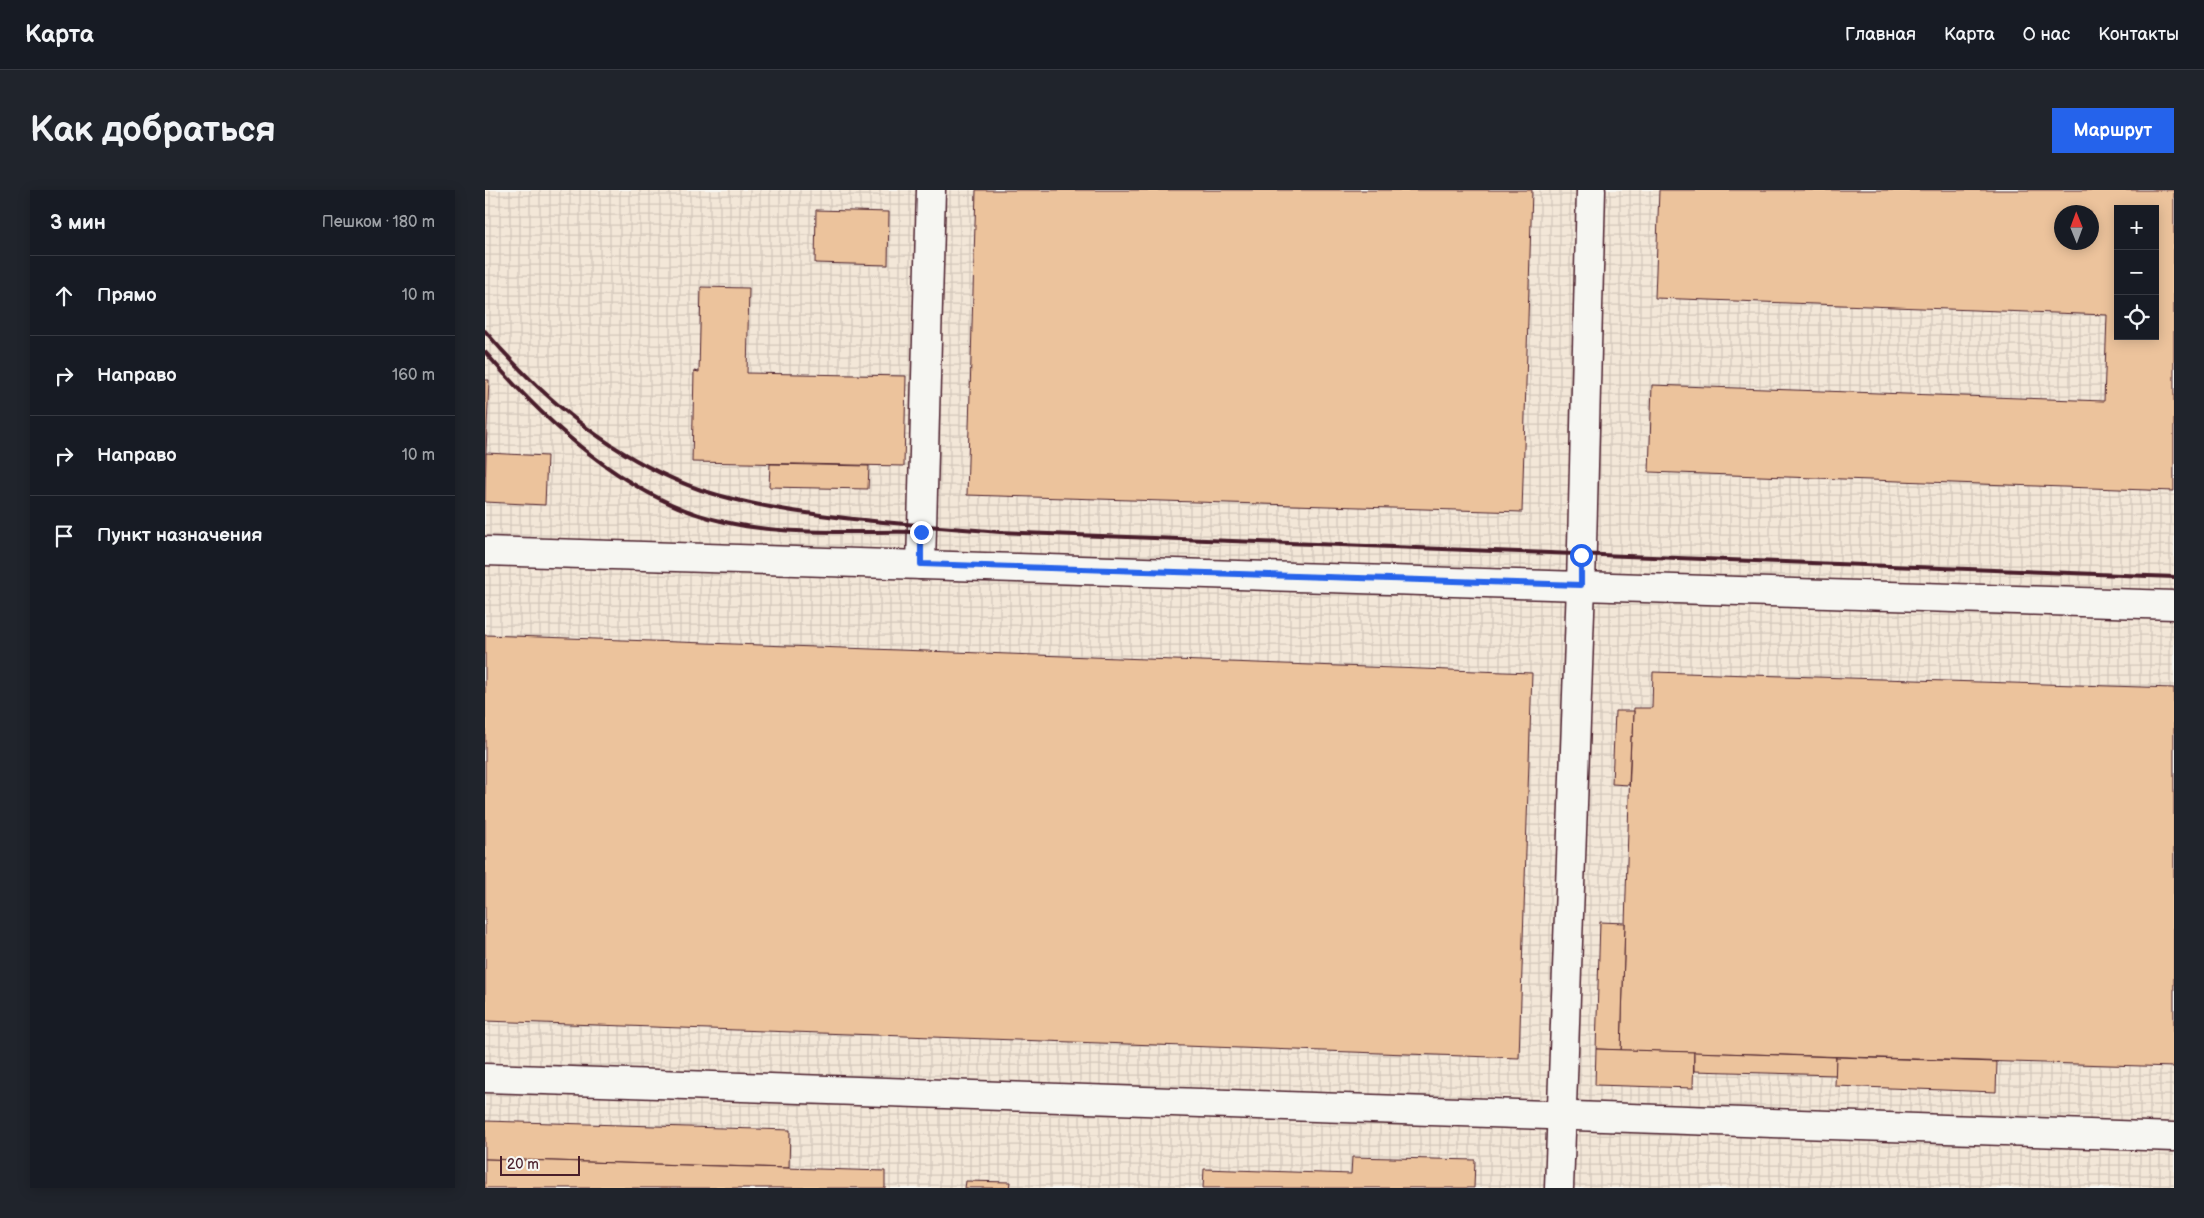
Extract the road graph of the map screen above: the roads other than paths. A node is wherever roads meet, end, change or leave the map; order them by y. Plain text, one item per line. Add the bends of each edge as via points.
1 (931, 190) edge
2 (1591, 190) edge
3 (485, 551) edge
4 (921, 564) junction
5 (1581, 585) junction
6 (2174, 605) edge
7 (485, 1078) edge
8 (1562, 1116) junction
9 (2174, 1137) edge
10 (1559, 1188) edge

1 - 4 lane
2 - 5 lane
3 - 4 lane
4 - 5 lane
5 - 6 lane
5 - 8 lane
7 - 8 lane
8 - 9 lane
8 - 10 lane

